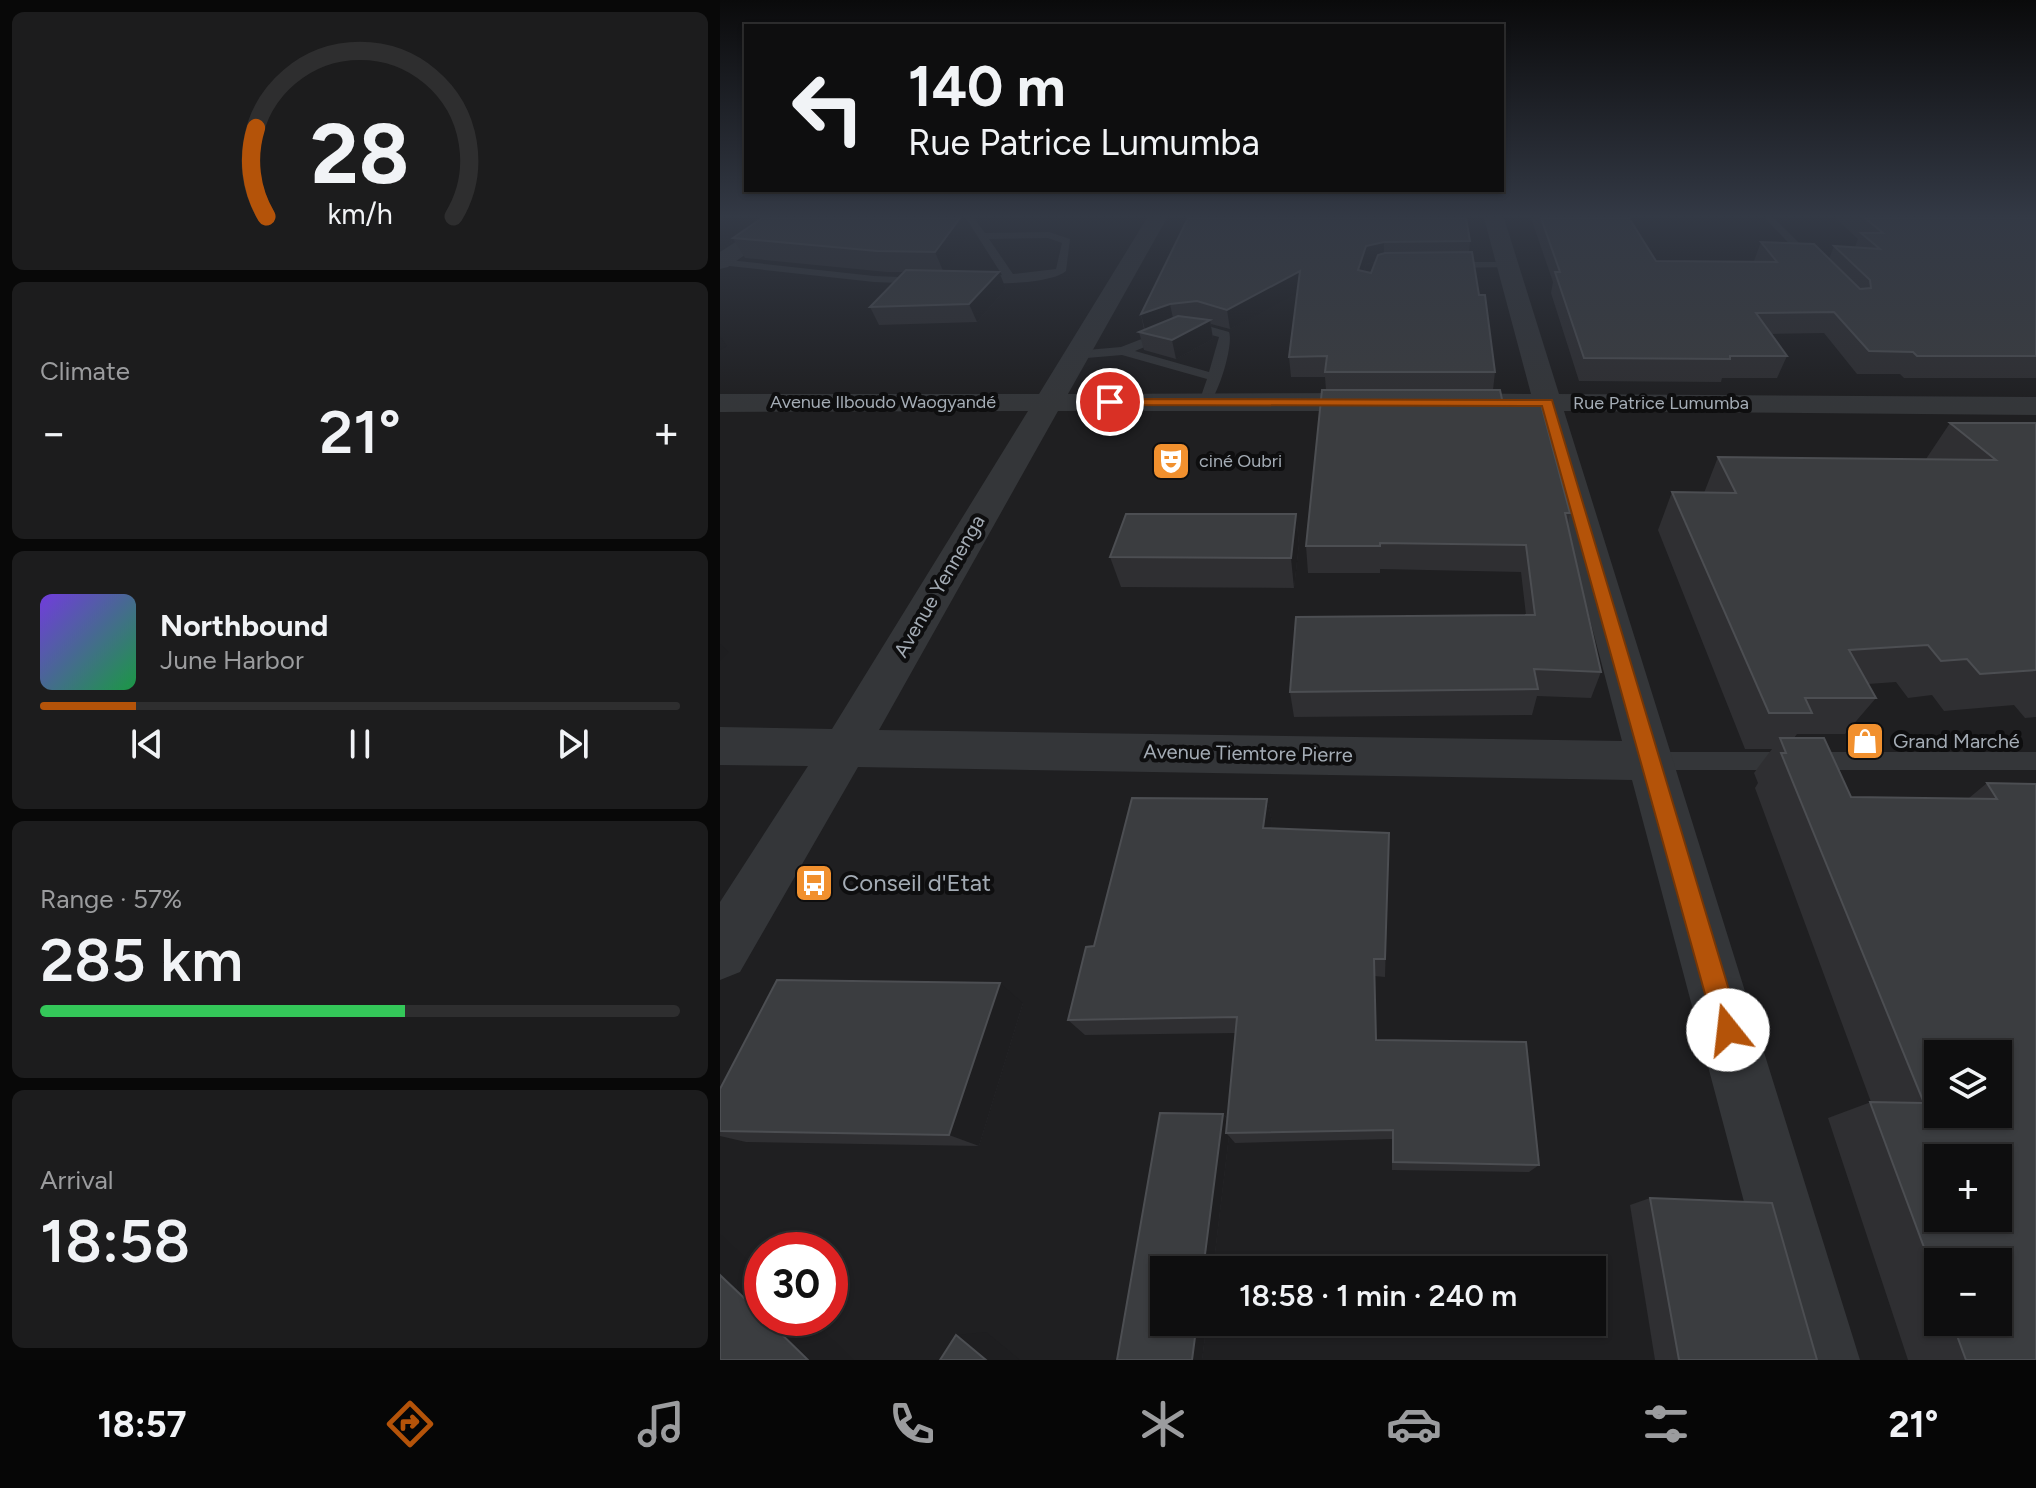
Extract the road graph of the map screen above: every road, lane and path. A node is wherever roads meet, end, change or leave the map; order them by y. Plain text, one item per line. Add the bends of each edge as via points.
1 (1119, 281) edge
2 (1514, 281) edge
3 (1123, 351) junction
4 (1075, 355) junction
5 (1211, 390) junction
6 (1047, 402) junction
7 (720, 403) edge
8 (1547, 403) junction
9 (2036, 406) edge
10 (720, 746) edge
11 (846, 746) junction
12 (1650, 761) junction
13 (2036, 761) edge
14 (720, 952) edge
15 (1823, 1360) edge

1 - 4 street, Avenue Yennenga
2 - 8 street
3 - 4 lane
3 - 5 lane
3 - 5 lane via 1179,329 1225,335
4 - 6 street, Avenue Yennenga
5 - 6 street, Rue Patrice Lumumba
5 - 8 street, Rue Patrice Lumumba via 1416,402
6 - 7 street, Avenue Ilboudo Waogyandé
6 - 11 street, Avenue Yennenga
8 - 9 street, Rue Patrice Lumumba
8 - 12 street
10 - 11 street, Avenue Tiemtore Pierre
11 - 12 street, Avenue Tiemtore Pierre
11 - 14 street, Avenue Yennenga
12 - 13 lane
12 - 15 street

